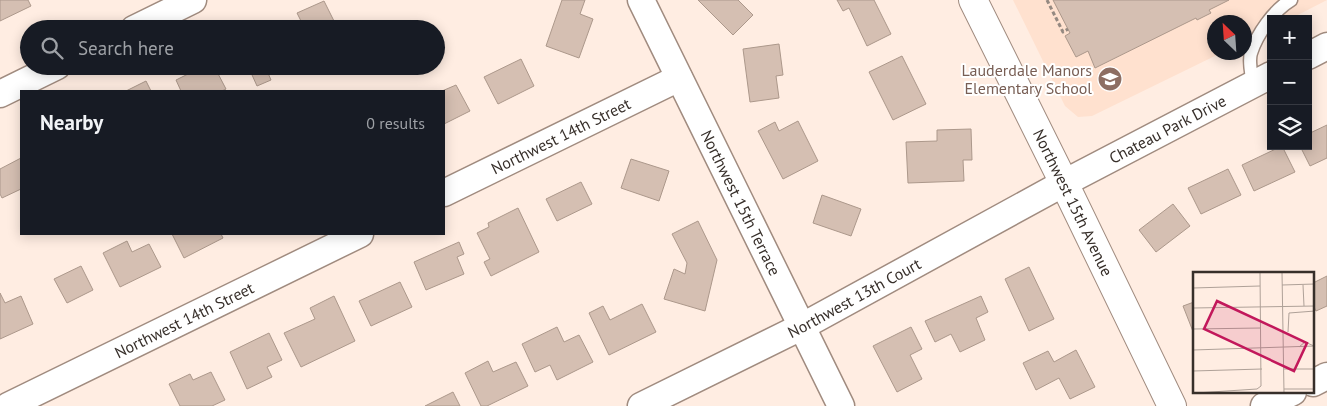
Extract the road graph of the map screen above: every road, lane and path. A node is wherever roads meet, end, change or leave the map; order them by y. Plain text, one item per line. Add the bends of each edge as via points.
1 (193, 0) edge
2 (641, 0) edge
3 (973, 0) edge
4 (1047, 0) edge
5 (1291, 0) edge
6 (152, 20) edge
7 (1068, 29) dead end
8 (1327, 46) edge
9 (1312, 54) edge
10 (39, 75) edge
11 (678, 78) junction
12 (1262, 80) edge
13 (0, 94) edge
14 (1064, 183) junction
15 (445, 193) edge
16 (358, 235) edge
17 (801, 327) junction
18 (1327, 376) edge
19 (1314, 382) edge
20 (1289, 394) edge
21 (8, 406) edge
22 (641, 406) edge
23 (841, 406) edge
24 (1172, 406) edge
25 (1264, 406) edge

1 - 6 street
2 - 11 street, Northwest 15th Terrace
3 - 14 street, Northwest 15th Avenue
4 - 7 path via 1063,32
5 - 12 lane via 1266,25 1251,54
8 - 9 street
10 - 13 street
11 - 15 street, Northwest 14th Street
11 - 17 street, Northwest 15th Terrace
12 - 14 street, Chateau Park Drive
14 - 17 street, Northwest 13th Court
14 - 24 street, Northwest 15th Avenue
16 - 21 street, Northwest 14th Street
17 - 22 street, Northwest 13th Court
17 - 23 street, Northwest 15th Terrace
18 - 19 street
20 - 25 street

